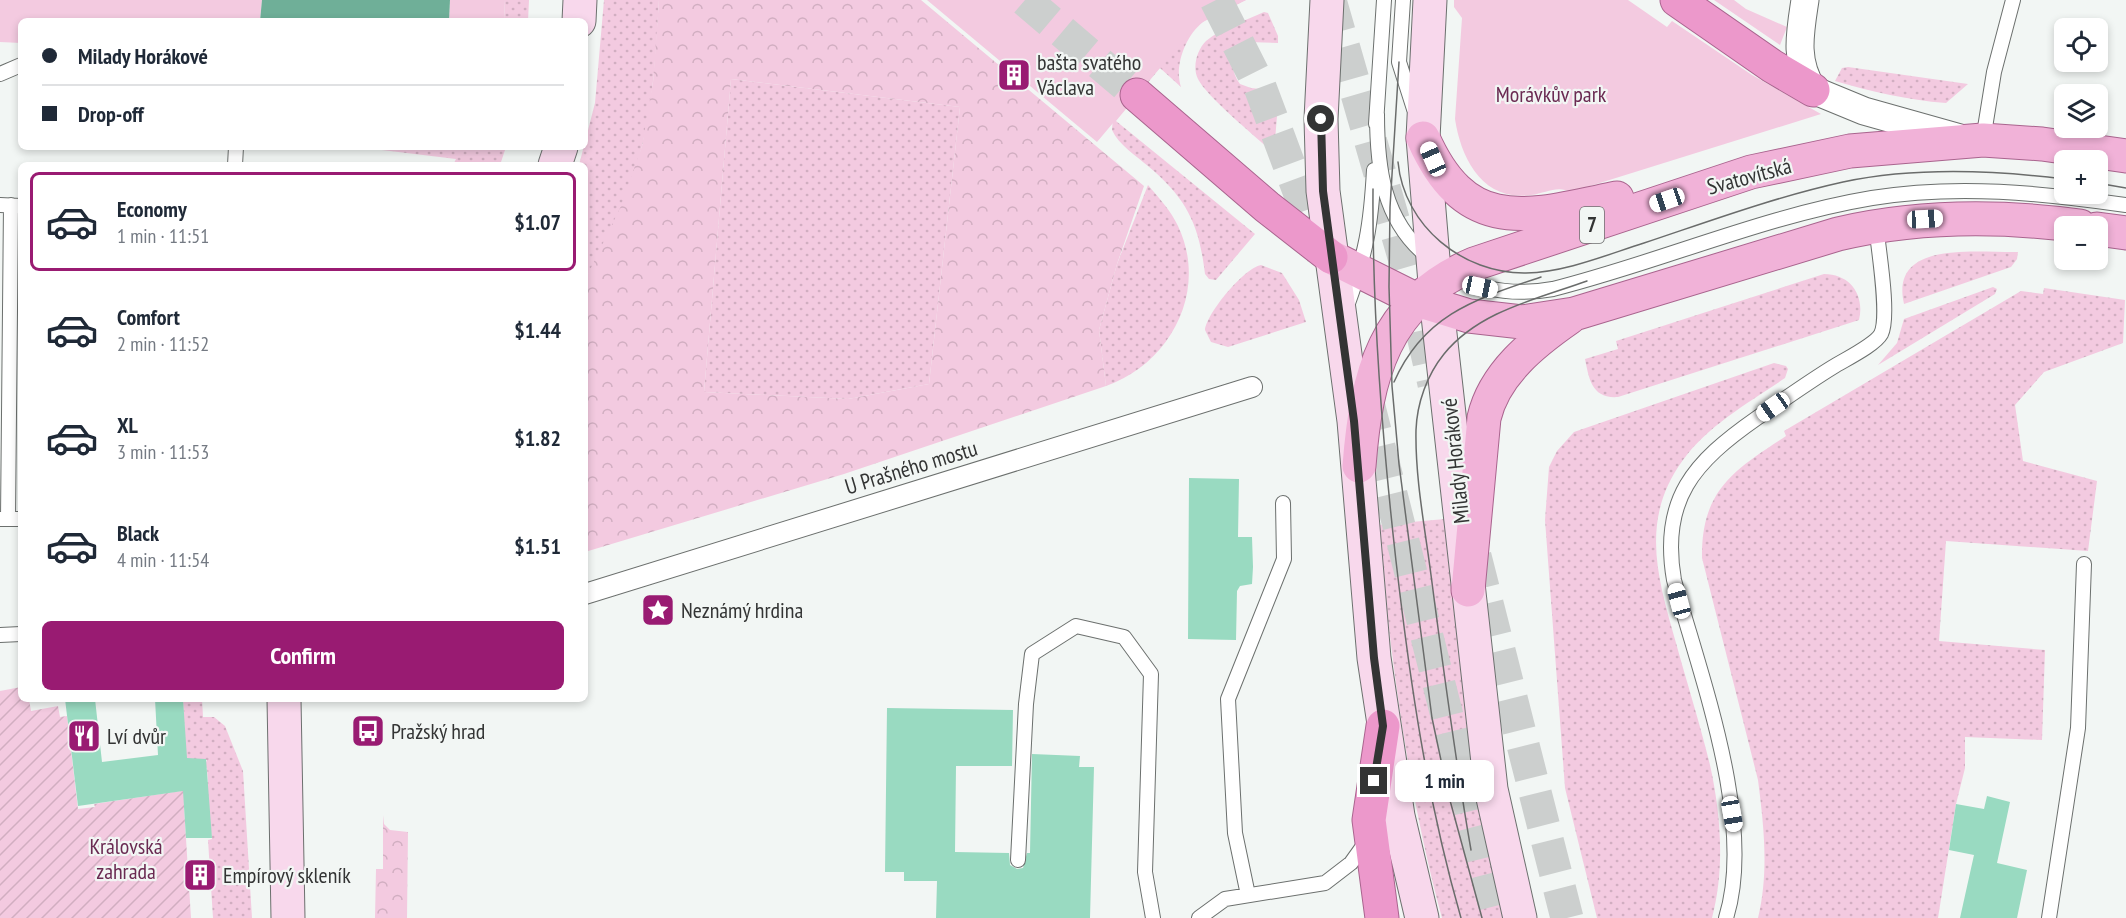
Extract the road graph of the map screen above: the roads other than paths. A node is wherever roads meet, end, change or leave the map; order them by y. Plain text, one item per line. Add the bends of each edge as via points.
1 (580, 0) edge
2 (1326, 0) edge
3 (1384, 0) edge
4 (1403, 0) edge
5 (1430, 0) edge
6 (1677, 0) edge
7 (1805, 0) edge
8 (2013, 0) edge
9 (579, 18) edge
10 (18, 66) edge
11 (0, 74) edge
12 (1813, 90) junction
13 (1137, 95) tunnel mouth
14 (1377, 114) junction
15 (1423, 138) junction
16 (1977, 140) junction
17 (2126, 156) edge
18 (1751, 172) junction
19 (11, 205) edge
20 (2126, 205) edge
21 (2033, 206) junction
22 (2056, 216) edge
23 (1876, 225) junction
24 (2108, 231) edge
25 (2126, 233) edge
26 (1345, 265) junction
27 (1435, 285) junction
28 (1574, 315) junction
29 (1252, 387) dead end
30 (1359, 466) junction
31 (1282, 503) dead end
32 (10, 519) edge
33 (2084, 564) dead end
34 (1468, 590) junction
35 (588, 593) edge
36 (18, 634) edge
37 (0, 635) edge
38 (284, 702) edge
39 (1383, 726) junction
40 (1369, 838) junction
41 (1018, 860) dead end
42 (1248, 895) junction
43 (288, 918) edge
44 (1153, 918) edge
45 (1199, 918) edge
46 (1382, 918) edge
47 (1422, 918) edge
48 (1520, 918) edge
49 (1726, 918) edge
50 (2049, 918) edge

1 - 9 main road
2 - 26 main road via 1322,175
3 - 14 lane
4 - 15 lane via 1399,62
5 - 15 main road, Milady Horákové
6 - 12 highway
7 - 12 street via 1799,54
8 - 16 lane
10 - 11 lane
12 - 16 street via 1864,111
13 - 26 highway via 1267,207
14 - 26 lane via 1371,222
14 - 27 lane via 1377,149 1385,194
15 - 18 main road via 1446,178 1467,199 1513,214 1544,213
15 - 27 main road, Milady Horákové
16 - 17 main road, Svatovítská / 7
16 - 18 main road, Svatovítská / 7 via 1850,151
18 - 27 main road, Svatovítská / 7 via 1501,254
19 - 32 lane
20 - 21 lane
21 - 22 main road
21 - 23 main road
21 - 27 lane via 1962,190 1898,194 1780,220 1587,280 1535,292
23 - 28 main road
23 - 49 lane via 1884,320 1878,338 1709,454 1688,481 1674,519 1670,554 1674,580 1720,748 1736,835
24 - 25 main road
26 - 27 main road
26 - 30 main road via 1340,324
27 - 28 main road via 1501,322
27 - 30 main road via 1402,316 1376,366 1362,421
27 - 34 main road, Milady Horákové
28 - 34 main road via 1527,351 1490,396 1484,418
29 - 35 street, U Prašného mostu
30 - 39 main road
31 - 42 lane via 1284,559 1228,699 1235,833
33 - 50 lane via 2078,728
34 - 48 main road, Milady Horákové via 1491,789
36 - 37 lane
38 - 43 main road
39 - 40 highway
39 - 47 main road via 1398,816
40 - 42 lane via 1351,863 1325,883
40 - 46 highway
41 - 44 lane via 1032,654 1076,626 1124,637 1151,674 1145,872
42 - 45 lane via 1225,899

